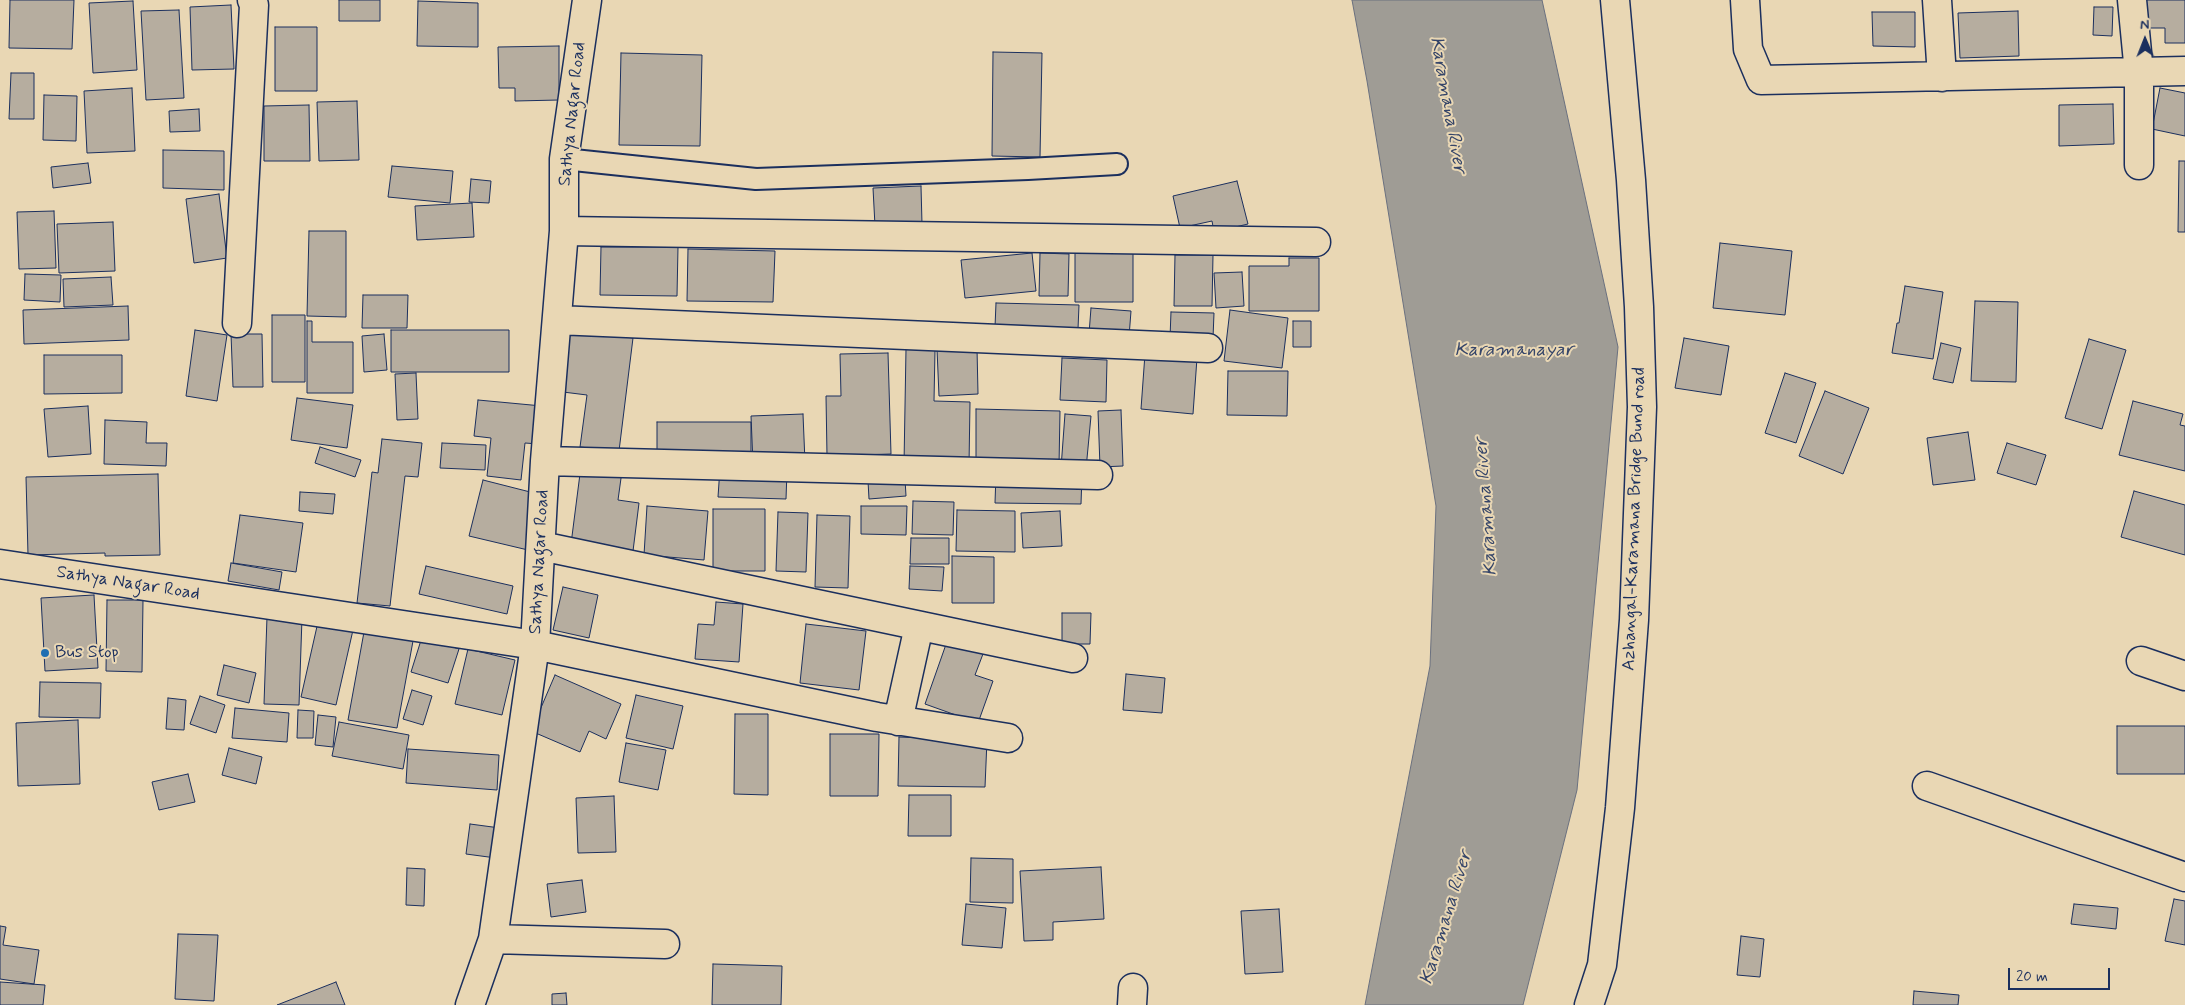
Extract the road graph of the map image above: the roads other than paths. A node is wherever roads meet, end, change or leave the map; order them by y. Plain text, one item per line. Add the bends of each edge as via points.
1 (252, 0) edge
2 (587, 0) edge
3 (1615, 0) edge
4 (1745, 0) edge
5 (1937, 0) edge
6 (2132, 0) edge
7 (2185, 71) edge
8 (2139, 73) junction
9 (1942, 77) junction
10 (564, 159) junction
11 (1117, 164) dead end
12 (2139, 165) dead end
13 (564, 231) junction
14 (1316, 242) dead end
15 (557, 320) junction
16 (237, 323) dead end
17 (1208, 348) dead end
18 (545, 461) junction
19 (1098, 475) dead end
20 (541, 546) junction
21 (0, 564) edge
22 (919, 626) junction
23 (535, 645) junction
24 (1073, 658) dead end
25 (2141, 661) dead end
26 (2185, 676) edge
27 (898, 721) junction
28 (1008, 738) dead end
29 (1927, 786) dead end
30 (2185, 877) edge
31 (492, 939) junction
32 (665, 944) dead end
33 (470, 1005) edge
34 (1589, 1005) edge

1 - 16 street
2 - 10 street, Sathya Nagar Road
3 - 34 street, Azhangal-Karamana Bridge Bund road via 1632,209 1642,408 1634,620 1620,808 1602,965
4 - 9 street via 1748,49 1761,80
5 - 9 street
6 - 8 street
7 - 8 street
8 - 9 street
8 - 12 street
10 - 11 lane via 756,179
10 - 13 street, Sathya Nagar Road
13 - 14 street
13 - 15 street, Sathya Nagar Road
15 - 17 street
15 - 18 street, Sathya Nagar Road
18 - 19 street
18 - 20 street, Sathya Nagar Road
20 - 22 street
20 - 23 street, Sathya Nagar Road
21 - 23 street, Sathya Nagar Road
22 - 24 street
22 - 27 street
23 - 27 street
23 - 31 street
25 - 26 street
27 - 28 street
29 - 30 street
31 - 32 street
31 - 33 street

